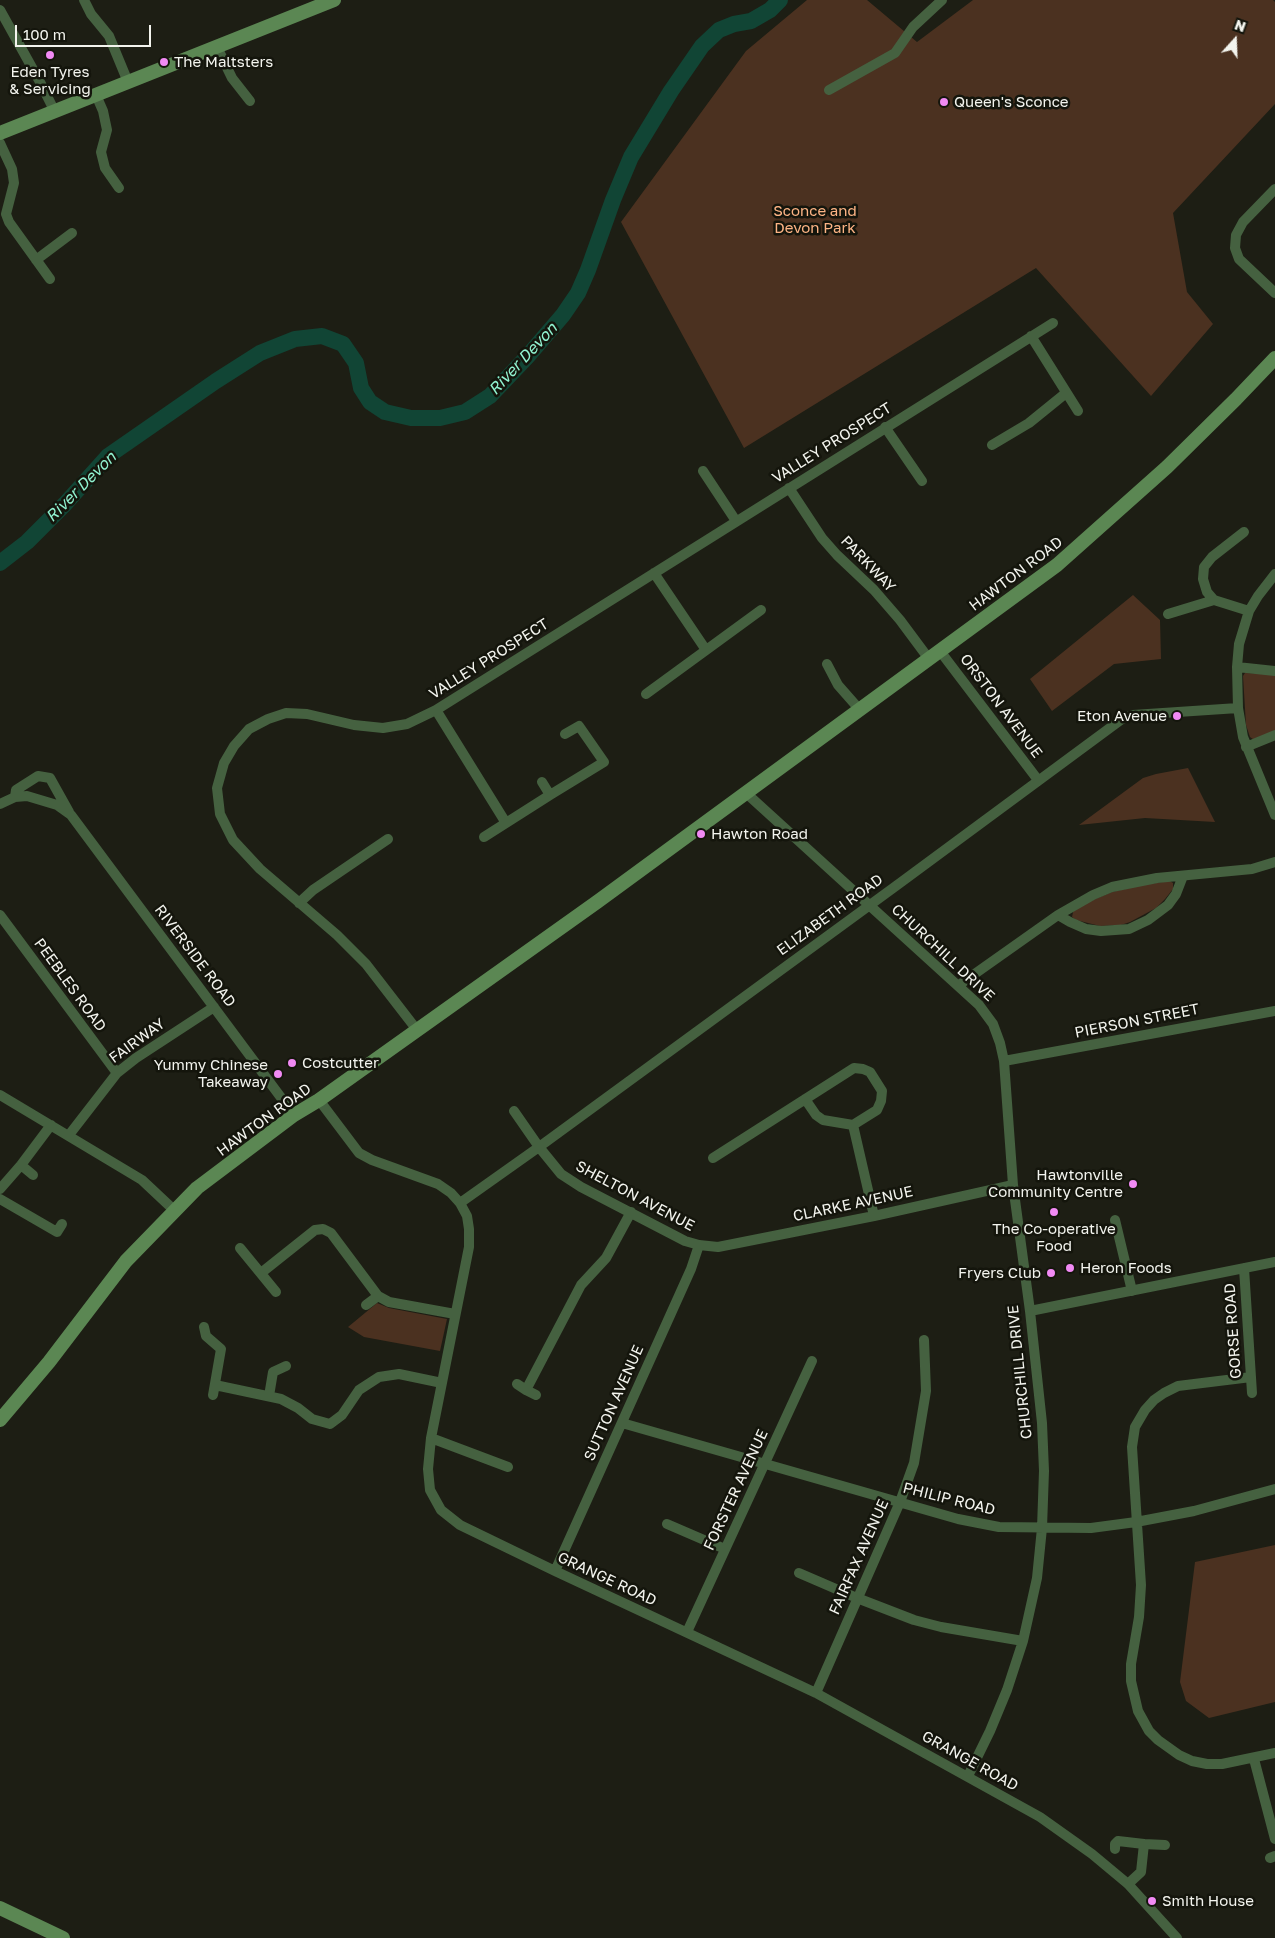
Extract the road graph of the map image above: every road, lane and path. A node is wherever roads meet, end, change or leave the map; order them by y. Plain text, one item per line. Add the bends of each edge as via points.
1 (84, 0) edge
2 (334, 0) edge
3 (942, 0) edge
4 (0, 10) edge
5 (217, 47) junction
6 (128, 82) junction
7 (829, 90) dead end
8 (96, 95) junction
9 (250, 100) dead end
10 (55, 112) junction
11 (0, 133) edge
12 (0, 143) edge
13 (119, 188) dead end
14 (1275, 189) edge
15 (72, 233) dead end
16 (36, 260) junction
17 (50, 279) dead end
18 (1275, 294) edge
19 (1053, 323) dead end
20 (1031, 336) junction
21 (1275, 358) edge
22 (1066, 393) junction
23 (1078, 411) dead end
24 (885, 426) junction
25 (992, 445) dead end
26 (703, 471) dead end
27 (922, 481) dead end
28 (789, 488) junction
29 (736, 522) junction
30 (1244, 532) dead end
31 (654, 573) junction
32 (1275, 574) edge
33 (1214, 600) junction
34 (761, 610) dead end
35 (1249, 611) junction
36 (1168, 614) dead end
37 (706, 650) junction
38 (935, 655) junction
39 (827, 664) dead end
40 (1237, 667) junction
41 (1275, 671) edge
42 (646, 694) dead end
43 (1238, 708) junction
44 (436, 710) junction
45 (860, 710) junction
46 (565, 734) dead end
47 (1275, 735) edge
48 (1246, 747) junction
49 (1038, 780) junction
50 (542, 782) dead end
51 (746, 793) junction
52 (550, 795) junction
53 (15, 798) junction
54 (0, 804) edge
55 (71, 815) junction
56 (1275, 815) edge
57 (506, 822) junction
58 (484, 837) dead end
59 (388, 839) dead end
60 (1275, 862) edge
61 (1184, 876) junction
62 (299, 903) junction
63 (870, 904) junction
64 (0, 915) edge
65 (1058, 915) junction
66 (959, 986) junction
67 (214, 1007) junction
68 (1275, 1011) edge
69 (417, 1030) junction
70 (1004, 1061) junction
71 (116, 1073) junction
72 (0, 1095) edge
73 (805, 1099) junction
74 (319, 1100) junction
75 (514, 1111) dead end
76 (294, 1115) junction
77 (51, 1125) junction
78 (854, 1125) junction
79 (69, 1135) junction
80 (539, 1147) junction
81 (713, 1158) dead end
82 (21, 1165) junction
83 (33, 1174) dead end
84 (1013, 1185) junction
85 (0, 1189) edge
86 (0, 1199) edge
87 (460, 1203) junction
88 (175, 1211) junction
89 (631, 1212) junction
90 (874, 1216) junction
91 (1115, 1220) dead end
92 (62, 1224) dead end
93 (699, 1245) junction
94 (240, 1248) dead end
95 (1275, 1262) edge
96 (1244, 1268) junction
97 (260, 1273) junction
98 (1132, 1291) junction
99 (276, 1292) dead end
100 (378, 1296) junction
101 (366, 1305) dead end
102 (1030, 1311) junction
103 (455, 1314) junction
104 (203, 1334) dead end
105 (924, 1340) dead end
106 (274, 1361) dead end
107 (812, 1361) dead end
108 (286, 1366) dead end
109 (273, 1372) junction
110 (1251, 1377) junction
111 (442, 1382) junction
112 (1252, 1393) dead end
113 (536, 1395) dead end
114 (269, 1396) junction
115 (0, 1420) edge
116 (622, 1423) junction
117 (431, 1438) junction
118 (764, 1465) junction
119 (508, 1467) dead end
120 (1275, 1489) edge
121 (900, 1502) junction
122 (1136, 1522) junction
123 (672, 1523) dead end
124 (1042, 1528) junction
125 (725, 1549) junction
126 (554, 1571) junction
127 (799, 1573) dead end
128 (857, 1598) junction
129 (687, 1632) junction
130 (1023, 1642) junction
131 (816, 1693) junction
132 (1275, 1753) edge
133 (1254, 1759) junction
134 (968, 1776) junction
135 (1275, 1839) edge
136 (1144, 1844) junction
137 (1165, 1845) dead end
138 (1115, 1849) dead end
139 (1128, 1884) junction
140 (0, 1908) edge
141 (63, 1938) edge
142 (1177, 1938) edge

1 - 6 street via 109,36
2 - 5 street
3 - 7 street via 914,27 895,53
4 - 10 street
5 - 6 street
5 - 9 street via 232,78
6 - 8 street
8 - 10 street
8 - 13 street via 107,130 101,152 105,168
10 - 11 street
12 - 16 street via 12,169 14,183 6,214
14 - 18 street via 1243,222 1236,235 1235,248 1239,259
15 - 16 street
16 - 17 street
19 - 20 street, VALLEY PROSPECT
20 - 22 street
20 - 24 street, VALLEY PROSPECT
21 - 38 street, HAWTON ROAD via 1194,441 1104,524 1057,565
22 - 23 street
22 - 25 street via 1028,423
24 - 27 street
24 - 28 street, VALLEY PROSPECT
26 - 29 street
28 - 29 street, VALLEY PROSPECT
28 - 38 street, PARKWAY via 822,538
29 - 31 street, VALLEY PROSPECT
30 - 33 street via 1204,567 1203,579
31 - 37 street
31 - 44 street, VALLEY PROSPECT
32 - 35 street
33 - 35 street
33 - 36 street
34 - 37 street
35 - 40 street via 1239,644
37 - 42 street
38 - 45 street, HAWTON ROAD
38 - 49 street, ORSTON AVENUE
39 - 45 street via 838,685
40 - 41 street
40 - 43 street
43 - 48 street
43 - 49 street, ELIZABETH ROAD via 1133,715 1122,719
44 - 57 street
44 - 62 street, VALLEY PROSPECT via 407,724 383,728 286,713 249,729 234,746 224,763 217,788 220,814 233,840
45 - 51 street, HAWTON ROAD
46 - 52 street via 579,726 604,762
47 - 48 street
48 - 56 street
49 - 63 street, ELIZABETH ROAD
50 - 52 street
51 - 63 street, CHURCHILL DRIVE
51 - 69 street, HAWTON ROAD
52 - 57 street
53 - 54 street, RIVERSIDE ROAD
53 - 55 street, RIVERSIDE ROAD via 27,796 57,805
53 - 55 street, RIVERSIDE ROAD via 16,790 38,776 50,778
55 - 67 street, RIVERSIDE ROAD
57 - 58 street
59 - 62 street
60 - 61 street via 1252,869
61 - 65 street via 1112,887
61 - 65 street via 1168,905 1129,929 1101,931
62 - 69 street, VALLEY PROSPECT via 366,964
63 - 66 street, CHURCHILL DRIVE
63 - 80 street, ELIZABETH ROAD
64 - 71 street, PEEBLES ROAD
65 - 66 street
66 - 70 street, CHURCHILL DRIVE via 993,1024
67 - 71 street, FAIRWAY
67 - 76 street, RIVERSIDE ROAD
68 - 70 street, PIERSON STREET
69 - 74 street, HAWTON ROAD
70 - 84 street, CHURCHILL DRIVE
71 - 79 street, FAIRWAY
72 - 77 street
73 - 78 street via 823,1120
73 - 78 street via 854,1068 870,1072 882,1091 882,1101 877,1110
73 - 81 street
74 - 76 street, HAWTON ROAD
74 - 87 street, GRANGE ROAD via 359,1153 438,1184
75 - 80 street, SHELTON AVENUE
76 - 88 street, HAWTON ROAD via 196,1188
77 - 79 street
77 - 82 street
78 - 90 street
79 - 88 street via 142,1180
80 - 87 street, ELIZABETH ROAD
80 - 89 street, SHELTON AVENUE via 561,1174
82 - 83 street
82 - 85 street
84 - 90 street, CLARKE AVENUE
84 - 102 street, CHURCHILL DRIVE
86 - 92 street via 56,1232
87 - 103 street, GRANGE ROAD via 469,1229
88 - 115 street, HAWTON ROAD via 126,1261
89 - 93 street, SHELTON AVENUE via 684,1241
89 - 113 street via 606,1258 581,1285 522,1387
90 - 93 street, CLARKE AVENUE via 718,1246
91 - 98 street
93 - 116 street, SUTTON AVENUE
94 - 97 street
95 - 96 street
96 - 98 street
96 - 110 street, GORSE ROAD
97 - 99 street
97 - 100 street via 315,1230 323,1229 331,1233
98 - 102 street
100 - 101 street
100 - 103 street via 389,1302
102 - 124 street, CHURCHILL DRIVE via 1042,1424
103 - 111 street, GRANGE ROAD
104 - 114 street via 221,1348 214,1390
105 - 121 street, FAIRFAX AVENUE via 926,1391 920,1434
106 - 109 street
107 - 118 street, FORSTER AVENUE
108 - 109 street
109 - 114 street
110 - 112 street, GORSE ROAD
110 - 122 street via 1178,1386 1164,1393 1145,1410 1135,1427 1132,1447
111 - 114 street via 399,1374 379,1377 359,1390 331,1428 281,1399
111 - 117 street, GRANGE ROAD
116 - 118 street, PHILIP ROAD
116 - 126 street, SUTTON AVENUE
117 - 119 street
117 - 126 street, GRANGE ROAD via 430,1490 441,1510 460,1525
118 - 121 street, PHILIP ROAD
118 - 125 street, FORSTER AVENUE
120 - 122 street, PHILIP ROAD via 1194,1512
121 - 124 street, PHILIP ROAD via 999,1527
121 - 128 street, FAIRFAX AVENUE
122 - 124 street, PHILIP ROAD via 1091,1528
122 - 133 street via 1140,1602 1131,1681 1134,1701 1143,1721 1163,1744 1192,1761 1222,1764
123 - 125 street
124 - 130 street, CHURCHILL DRIVE
125 - 129 street, FORSTER AVENUE
126 - 129 street, GRANGE ROAD
127 - 128 street
128 - 130 street via 932,1625
128 - 131 street, FAIRFAX AVENUE
129 - 131 street, GRANGE ROAD
130 - 134 street, CHURCHILL DRIVE via 1004,1698
131 - 134 street, GRANGE ROAD
132 - 133 street
133 - 135 street
134 - 139 street, GRANGE ROAD via 1040,1817
136 - 137 street
136 - 138 street via 1118,1841 1114,1844
136 - 139 street via 1141,1872
139 - 142 street, GRANGE ROAD
140 - 141 street

